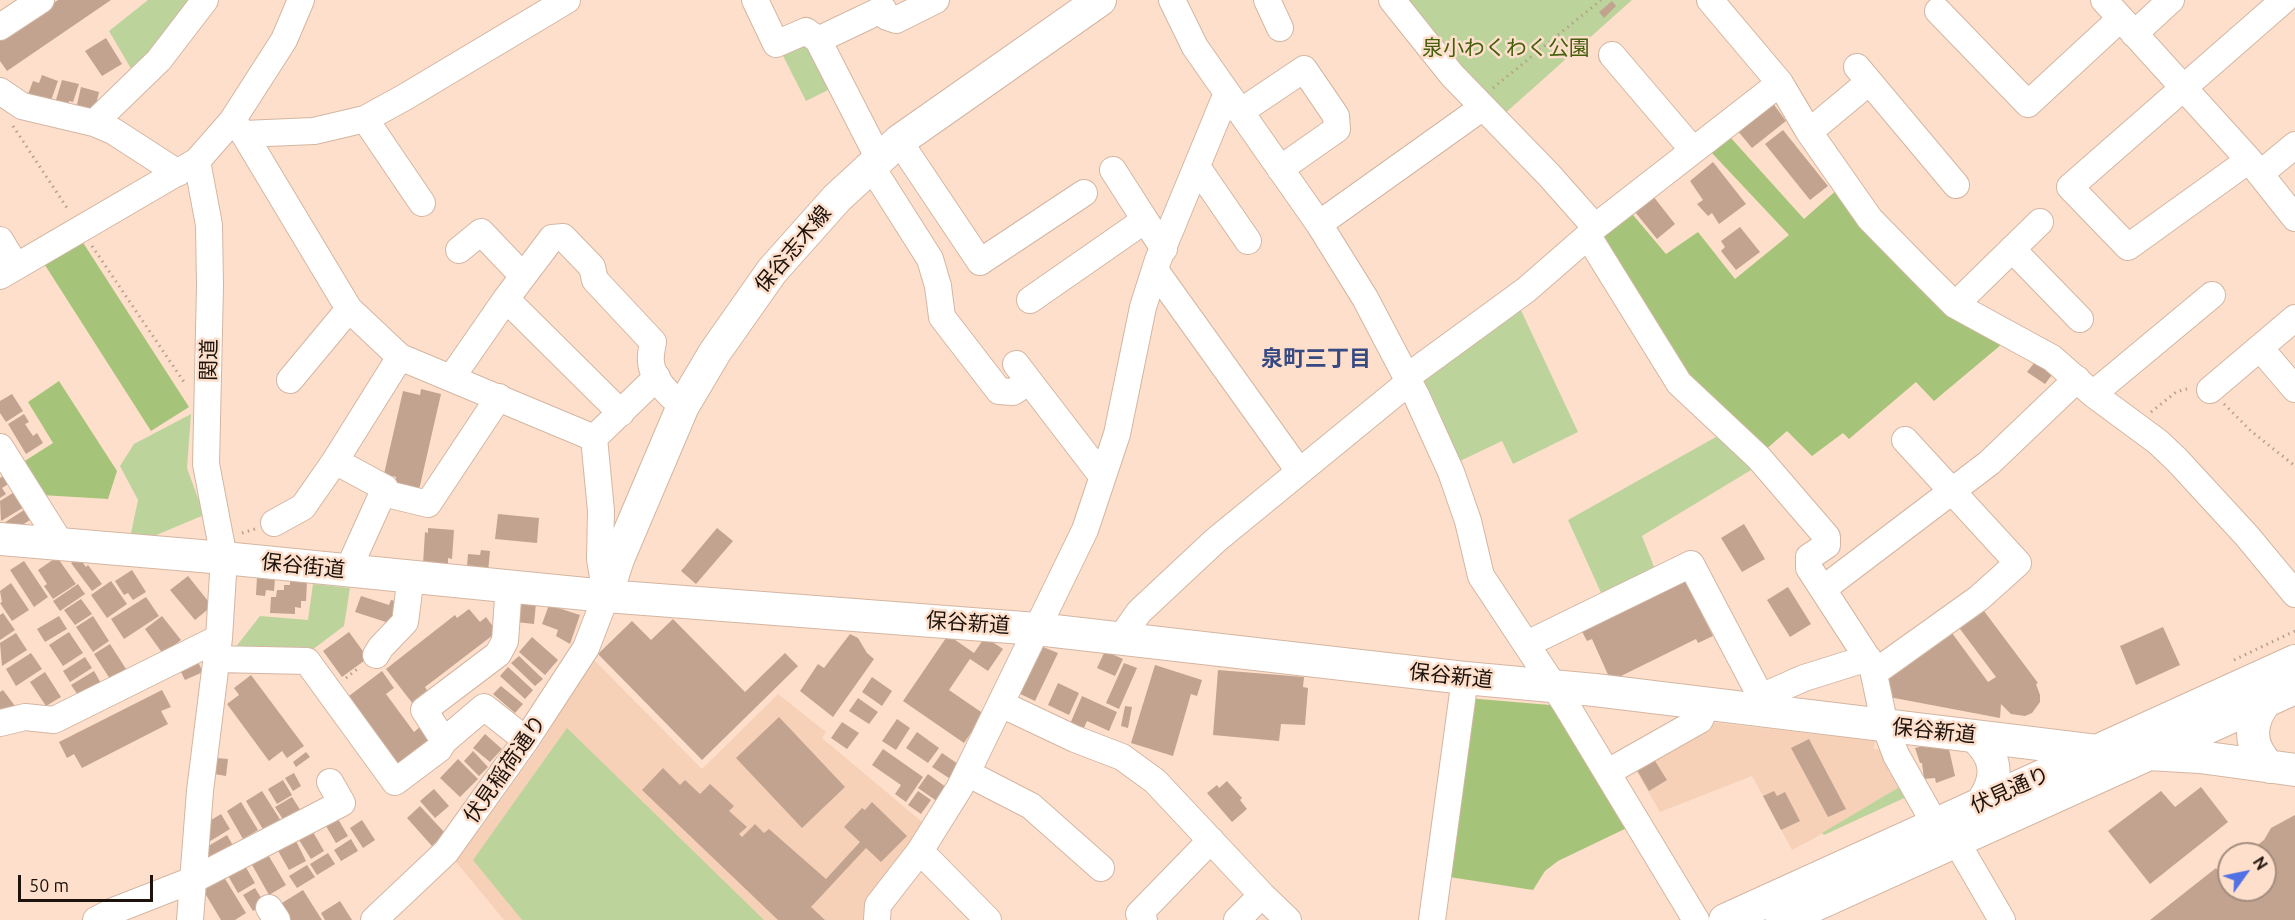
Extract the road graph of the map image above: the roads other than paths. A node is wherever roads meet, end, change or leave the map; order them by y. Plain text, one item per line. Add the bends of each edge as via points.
1 (41, 0) edge
2 (205, 0) edge
3 (567, 0) edge
4 (754, 0) edge
5 (936, 0) edge
6 (1100, 0) edge
7 (1172, 0) edge
8 (1267, 0) edge
9 (1392, 0) edge
10 (1710, 0) edge
11 (2171, 0) edge
12 (2284, 0) edge
13 (293, 4) edge
14 (881, 5) edge
15 (1938, 10) dead end
16 (2119, 17) edge
17 (0, 27) edge
18 (1280, 28) dead end
19 (818, 40) junction
20 (1612, 55) dead end
21 (1780, 83) junction
22 (2182, 87) junction
23 (0, 91) edge
24 (1234, 102) junction
25 (1480, 104) junction
26 (365, 119) junction
27 (94, 123) junction
28 (238, 128) junction
29 (1809, 132) junction
30 (2295, 145) edge
31 (1694, 150) junction
32 (883, 155) junction
33 (188, 167) junction
34 (1197, 167) junction
35 (2255, 167) junction
36 (1280, 169) junction
37 (1113, 170) dead end
38 (1956, 185) dead end
39 (1084, 193) dead end
40 (422, 203) dead end
41 (2295, 218) edge
42 (1145, 220) junction
43 (2040, 222) dead end
44 (1319, 224) junction
45 (1591, 232) junction
46 (0, 240) edge
47 (1248, 241) dead end
48 (2012, 249) junction
49 (459, 250) dead end
50 (1160, 260) junction
51 (8, 271) edge
52 (523, 276) junction
53 (2212, 295) dead end
54 (506, 299) junction
55 (1030, 300) dead end
56 (1955, 305) junction
57 (349, 309) junction
58 (2295, 318) edge
59 (2080, 319) dead end
60 (2260, 348) junction
61 (400, 357) junction
62 (452, 377) junction
63 (657, 377) junction
64 (290, 380) dead end
65 (1408, 380) junction
66 (2085, 386) junction
67 (2295, 389) edge
68 (2210, 390) road end
69 (499, 397) junction
70 (682, 406) junction
71 (621, 413) junction
72 (594, 438) junction
73 (1905, 440) dead end
74 (0, 447) edge
75 (335, 461) junction
76 (1299, 471) junction
77 (1102, 476) junction
78 (1952, 490) junction
79 (383, 493) junction
80 (274, 523) road end
81 (0, 539) edge
82 (61, 544) junction
83 (223, 549) junction
84 (348, 570) junction
85 (411, 576) junction
86 (509, 585) junction
87 (1822, 589) junction
88 (2295, 594) edge
89 (606, 596) junction
90 (1037, 629) junction
91 (1120, 639) junction
92 (2295, 640) edge
93 (1527, 644) junction
94 (218, 649) junction
95 (376, 655) road end
96 (2295, 661) edge
97 (1871, 666) junction
98 (1465, 678) junction
99 (1554, 686) junction
100 (2238, 687) junction
101 (2295, 688) edge
102 (2266, 700) junction
103 (1707, 703) junction
104 (1760, 703) junction
105 (1001, 704) junction
106 (0, 723) edge
107 (1885, 726) junction
108 (1974, 736) junction
109 (526, 740) junction
110 (444, 741) junction
111 (2097, 751) junction
112 (2144, 755) junction
113 (2282, 769) edge
114 (1608, 772) junction
115 (967, 773) junction
116 (330, 782) dead end
117 (1983, 801) junction
118 (1945, 832) junction
119 (1211, 840) junction
120 (920, 851) junction
121 (1101, 868) dead end
122 (195, 879) junction
123 (1262, 895) junction
124 (96, 920) edge
125 (190, 920) edge
126 (374, 920) edge
127 (877, 920) edge
128 (988, 920) edge
129 (1144, 920) edge
130 (1237, 920) edge
131 (1288, 920) edge
132 (1431, 920) edge
133 (1696, 920) edge
134 (1725, 920) edge
135 (1782, 920) edge
136 (2002, 920) edge

1 - 17 street
2 - 27 street via 159,60
3 - 26 street
4 - 19 street via 776,44 806,31
5 - 14 street via 896,20 887,17
6 - 32 main road, 保谷志木線
7 - 24 street via 1196,47
8 - 18 street
9 - 25 street
10 - 21 street
11 - 16 street
12 - 22 street
13 - 28 street via 284,40
14 - 19 street
15 - 16 street via 2028,104
16 - 22 street
19 - 32 street
20 - 31 street
21 - 29 street
21 - 31 street
22 - 35 street
22 - 35 street via 2070,187 2128,247
23 - 27 street via 22,106
24 - 34 street
24 - 36 street
24 - 36 street via 1304,69 1336,116 1337,129
25 - 44 street
25 - 45 street via 1549,175
26 - 28 street via 314,131
26 - 40 street
27 - 33 street
28 - 33 street
28 - 57 street
29 - 38 street via 1863,74
29 - 56 street via 1870,219
30 - 35 street
31 - 45 street
32 - 39 street via 980,262
32 - 70 main road, 保谷志木線 via 810,226 772,271
32 - 77 street via 930,259 942,317 999,391 1013,392 1023,373
33 - 51 street
33 - 83 street, 関道 via 209,225 206,464
34 - 47 street
34 - 50 street
35 - 41 street
36 - 44 street
37 - 42 street
42 - 50 street
42 - 55 street
43 - 48 street
44 - 65 street via 1365,298
45 - 65 street via 1526,290
45 - 87 street via 1679,383 1759,458 1827,537 1827,545 1809,557 1809,568
46 - 51 street
48 - 56 street
48 - 59 street
49 - 52 street via 481,232
50 - 76 street
50 - 77 street via 1143,307 1117,434
52 - 54 street
52 - 63 street via 552,238 563,237 592,267 595,280 652,342 651,363
53 - 66 street
54 - 62 street
54 - 71 street
56 - 66 street via 2052,358
57 - 61 street
57 - 64 street
58 - 60 street
60 - 67 street
60 - 68 street
61 - 62 street
61 - 75 street
62 - 69 street
63 - 70 street
63 - 71 street
65 - 76 street
65 - 93 street via 1451,472 1481,576
66 - 78 street
66 - 88 street via 2177,460
69 - 72 street
69 - 79 street via 428,504
70 - 89 main road, 保谷志木線
71 - 72 street
72 - 89 street via 601,511 600,559
73 - 78 street
74 - 82 street
75 - 79 street via 385,488
75 - 80 street via 303,507
76 - 91 street via 1216,540 1139,612
77 - 90 street via 1085,530
78 - 87 street
78 - 97 street via 2018,563 1979,598
79 - 84 street
81 - 82 main road, 保谷街道
82 - 83 main road, 保谷街道
83 - 84 main road, 保谷街道
83 - 94 street, 関道
84 - 85 main road, 保谷街道
85 - 86 main road, 保谷街道
85 - 95 street via 405,622
86 - 89 main road, 保谷街道
86 - 110 street via 505,641 498,654 424,710
87 - 97 street
89 - 90 main road, 保谷新道
89 - 109 street, 伏見稲荷通り via 586,648
90 - 91 main road, 保谷新道
90 - 105 street
91 - 98 main road, 保谷新道
92 - 100 main road via 2249,662
93 - 99 street
93 - 104 street via 1691,564
94 - 106 street via 54,720 25,717
94 - 110 street via 307,661 395,782
94 - 122 street, 関道 via 200,791
96 - 100 main road, 伏見通り
97 - 104 street via 1804,678
97 - 107 street
98 - 99 main road, 保谷新道
98 - 132 street
99 - 103 main road, 保谷新道
99 - 114 street
100 - 111 main road, 伏見通り
101 - 102 main road, 伏見通り
102 - 112 main road, 伏見通り
102 - 113 main road via 2254,718 2253,736 2260,756
103 - 104 main road, 保谷新道
103 - 114 street via 1700,720
104 - 107 main road, 保谷新道
105 - 115 street
105 - 119 street via 1122,758 1155,782
107 - 108 main road, 保谷新道
107 - 118 street via 1896,754
108 - 111 main road, 保谷新道
108 - 117 main road via 1992,760 1992,785
109 - 110 street via 484,707
109 - 126 street, 伏見稲荷通り via 446,852
111 - 112 main road, 保谷新道
111 - 117 main road, 伏見通り
112 - 113 main road, 保谷新道 via 2200,757
112 - 118 main road, 伏見通り
114 - 133 street
115 - 120 street
115 - 121 street via 1031,806
116 - 122 street via 342,803
117 - 118 main road, 伏見通り
118 - 134 main road, 伏見通り
118 - 135 main road, 伏見通り
118 - 136 street
119 - 123 street
119 - 129 street via 1139,914
120 - 127 street via 878,905
120 - 128 street
122 - 124 street
122 - 125 street, 関道
123 - 130 street
123 - 131 street

